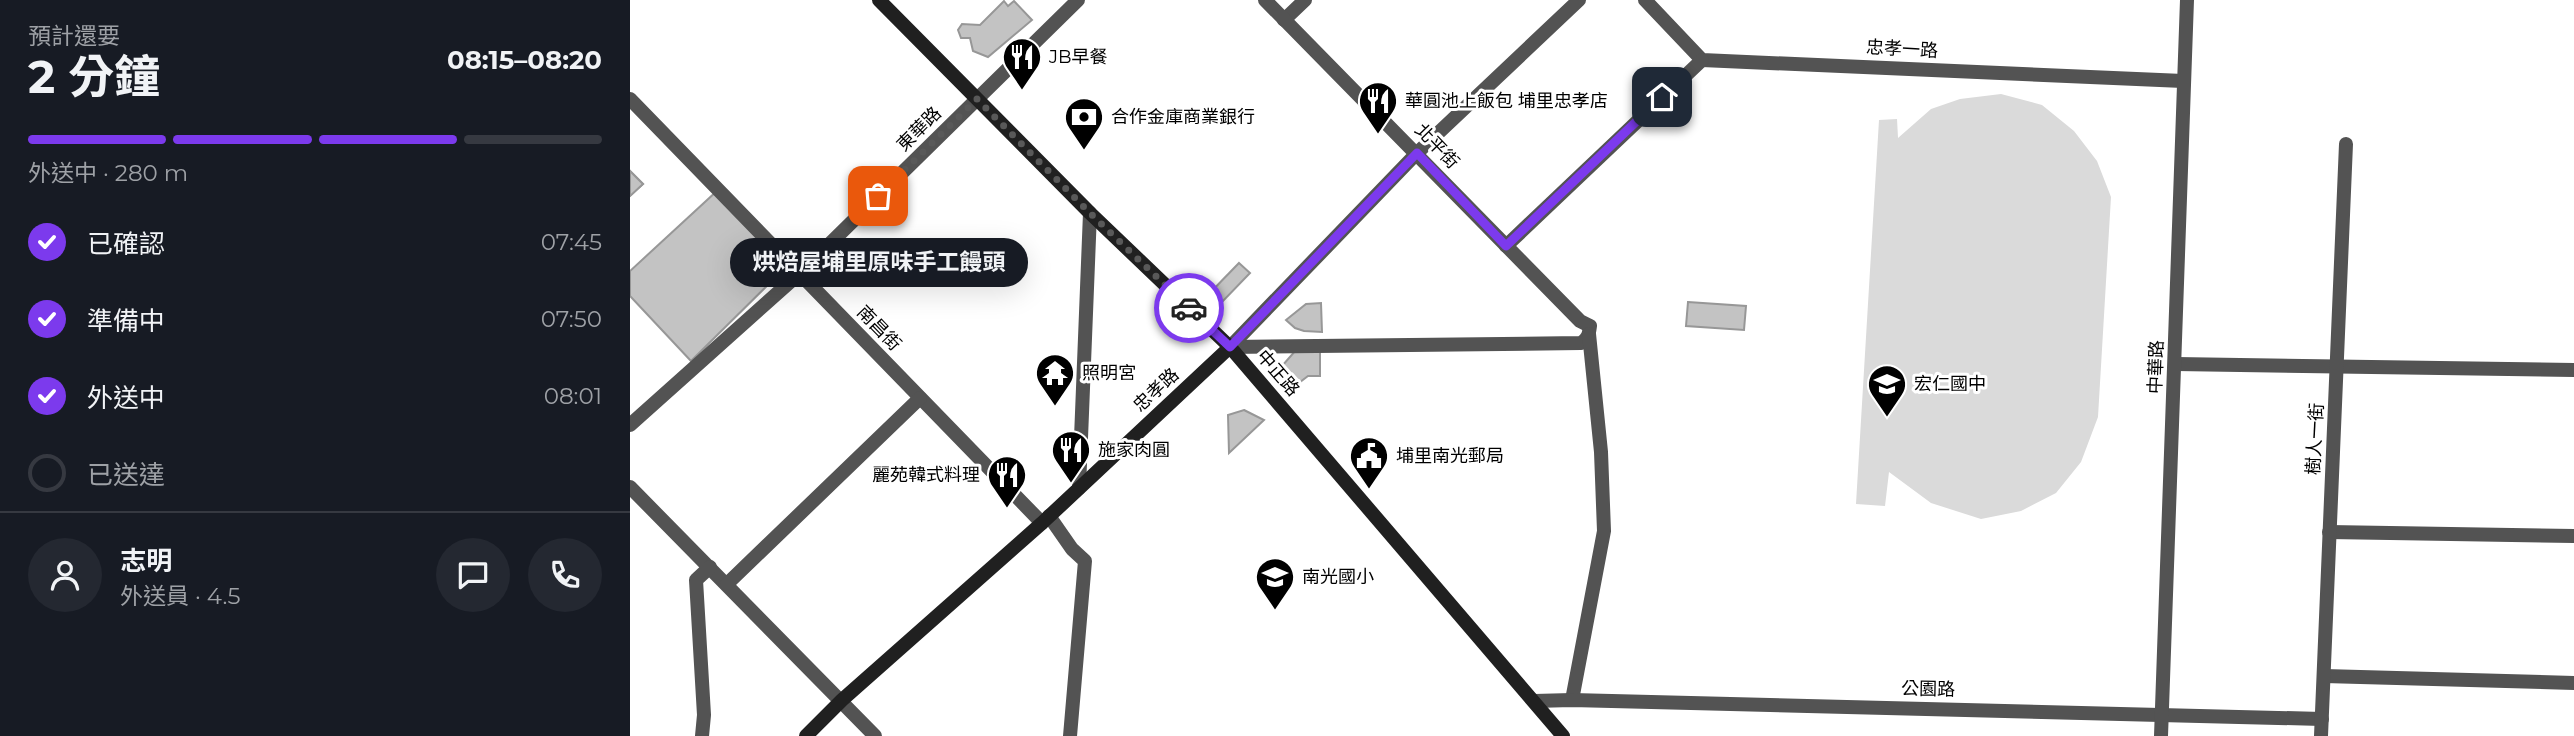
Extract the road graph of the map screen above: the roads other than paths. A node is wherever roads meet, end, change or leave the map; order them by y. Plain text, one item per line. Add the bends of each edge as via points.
1 (879, 0) edge
2 (1078, 0) edge
3 (1265, 0) edge
4 (1305, 0) edge
5 (1578, 0) edge
6 (1645, 0) edge
7 (2187, 0) edge
8 (1284, 20) junction
9 (1702, 60) junction
10 (2183, 81) junction
11 (630, 99) edge
12 (977, 99) junction
13 (2346, 144) dead end
14 (1417, 153) junction
15 (1090, 213) junction
16 (1506, 246) junction
17 (800, 274) junction
18 (1589, 334) junction
19 (1230, 347) junction
20 (2176, 364) junction
21 (2337, 366) junction
22 (2574, 370) edge
23 (920, 398) junction
24 (630, 425) edge
25 (630, 487) edge
26 (1079, 488) junction
27 (1045, 519) junction
28 (2329, 532) junction
29 (2574, 536) edge
30 (710, 567) junction
31 (727, 584) junction
32 (2324, 676) junction
33 (2574, 683) edge
34 (842, 700) junction
35 (1572, 700) junction
36 (1534, 701) junction
37 (2162, 715) junction
38 (2322, 719) junction
39 (702, 736) edge
40 (806, 736) edge
41 (875, 736) edge
42 (1070, 736) edge
43 (1563, 736) edge
44 (2161, 736) edge
45 (2321, 736) edge

1 - 12 main road, 中正路
2 - 12 street, 東華路
3 - 8 street, 北平街
4 - 8 street
5 - 14 street, 忠孝路
6 - 9 street
7 - 10 street, 中華路
8 - 14 street, 北平街
9 - 10 street, 忠孝一路
9 - 16 street
10 - 20 street, 中華路
11 - 17 street, 南昌街
12 - 15 main road, 中正路
12 - 17 street, 東華路
13 - 21 street, 樹人一街
14 - 16 street, 北平街
14 - 19 street, 忠孝路
15 - 19 main road, 中正路
15 - 26 street
16 - 18 street, 北平街 via 1590,326
17 - 23 street, 南昌街
17 - 24 street, 東華路
18 - 19 street via 1581,344
18 - 35 street via 1604,531
19 - 26 main road, 忠孝路
19 - 36 main road, 中正路
20 - 21 street
20 - 37 street, 中華路
21 - 22 street
21 - 28 street, 樹人一街
23 - 27 street, 南昌街
23 - 31 street
25 - 30 street
26 - 27 main road, 忠孝路
27 - 34 main road, 忠孝路
27 - 42 street, 南昌街 via 1085,561
28 - 29 street
28 - 32 street, 樹人一街
30 - 31 street
30 - 39 street via 696,580
31 - 34 street
32 - 33 street
32 - 38 street, 樹人一街
34 - 40 main road, 忠孝路
34 - 41 street
35 - 36 street, 公園路
35 - 37 street, 公園路
36 - 43 main road, 中正路
37 - 38 street, 公園路
37 - 44 street, 中華路
38 - 45 street, 樹人一街

